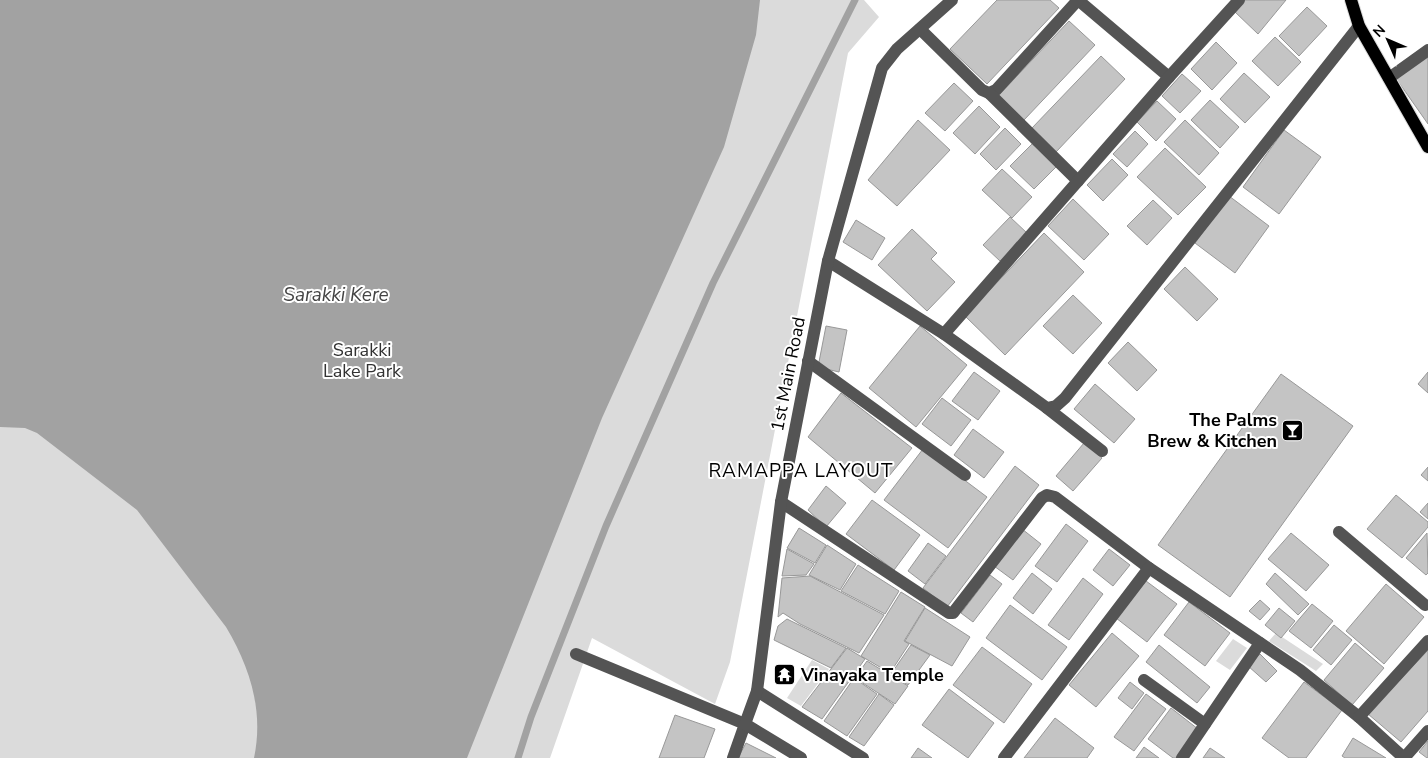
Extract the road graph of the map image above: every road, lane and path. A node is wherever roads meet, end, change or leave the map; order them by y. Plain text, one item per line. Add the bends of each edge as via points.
1 (952, 0) edge
2 (1078, 0) edge
3 (1239, 0) edge
4 (1351, 0) edge
5 (1359, 26) junction
6 (920, 29) junction
7 (1428, 50) edge
8 (1169, 77) junction
9 (1389, 78) junction
10 (989, 93) junction
11 (1428, 147) edge
12 (1078, 181) junction
13 (828, 261) junction
14 (944, 334) junction
15 (808, 361) junction
16 (1047, 408) junction
17 (1102, 451) dead end
18 (965, 475) dead end
19 (781, 502) junction
20 (1338, 532) dead end
21 (1149, 568) junction
22 (1427, 605) edge
23 (1428, 640) edge
24 (1260, 643) junction
25 (576, 654) dead end
26 (1144, 680) dead end
27 (757, 691) junction
28 (1359, 717) junction
29 (745, 724) junction
30 (1205, 724) junction
31 (1428, 731) edge
32 (734, 758) edge
33 (801, 758) edge
34 (863, 758) edge
35 (1004, 758) edge
36 (1182, 758) edge
37 (1404, 758) edge

1 - 6 street, 1st Main Road
2 - 8 street
2 - 10 street via 996,90
3 - 8 street
4 - 5 main road
5 - 9 main road
5 - 16 street via 1065,398 1056,406
6 - 10 street via 982,90
6 - 13 street, 1st Main Road via 897,49 882,68
7 - 9 street
8 - 12 street
9 - 11 main road
10 - 12 street
12 - 14 street
13 - 14 street
13 - 15 street, 1st Main Road
14 - 16 street
15 - 18 street
15 - 19 street, 1st Main Road
16 - 17 street
19 - 21 street via 949,613 956,610 1047,495 1055,497
19 - 27 street, 1st Main Road
20 - 22 street
21 - 24 street
21 - 35 street
23 - 28 street
24 - 28 street
24 - 30 street
25 - 29 street
26 - 30 street
27 - 29 street, 1st Main Road
27 - 34 street
28 - 37 street
29 - 32 street, 1st Main Road
29 - 33 street
30 - 36 street
31 - 37 street

